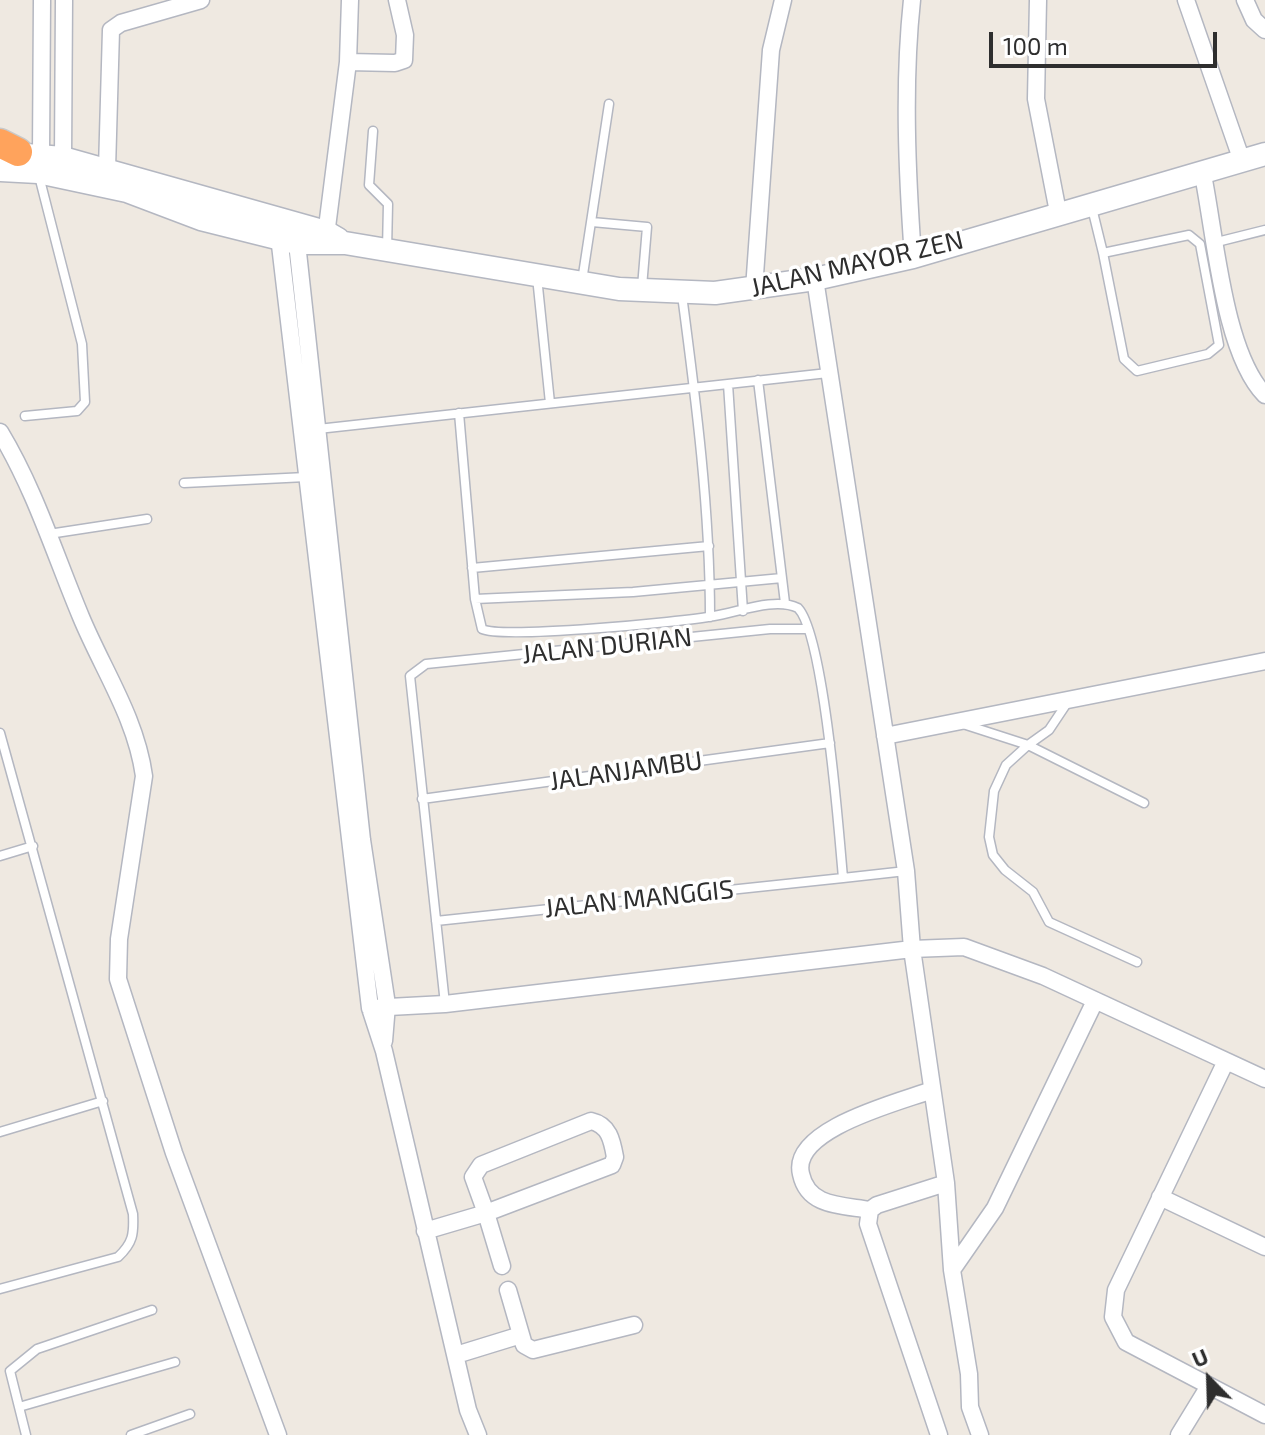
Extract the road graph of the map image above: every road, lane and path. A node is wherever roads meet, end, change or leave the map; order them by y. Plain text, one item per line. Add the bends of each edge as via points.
1 (42, 0) edge
2 (64, 0) edge
3 (201, 0) edge
4 (350, 0) edge
5 (397, 0) edge
6 (783, 0) edge
7 (912, 0) edge
8 (1038, 0) edge
9 (1186, 0) edge
10 (1245, 0) edge
11 (1265, 30) edge
12 (348, 62) junction
13 (609, 104) dead end
14 (373, 131) dead end
15 (1265, 154) edge
16 (23, 157) edge
17 (1242, 161) junction
18 (107, 169) junction
19 (1202, 170) junction
20 (1091, 203) junction
21 (1058, 212) junction
22 (592, 222) junction
23 (1265, 230) edge
24 (287, 231) junction
25 (332, 240) junction
26 (1217, 242) junction
27 (387, 250) junction
28 (1103, 253) junction
29 (913, 257) junction
30 (537, 276) junction
31 (815, 279) junction
32 (582, 284) junction
33 (754, 289) junction
34 (642, 291) junction
35 (681, 292) junction
36 (828, 373) junction
37 (758, 380) junction
38 (728, 384) junction
39 (694, 387) junction
40 (1265, 395) edge
41 (550, 403) junction
42 (459, 413) junction
43 (25, 416) dead end
44 (309, 431) junction
45 (0, 432) edge
46 (306, 477) junction
47 (184, 483) dead end
48 (147, 519) dead end
49 (49, 534) junction
50 (709, 546) junction
51 (472, 568) junction
52 (782, 578) junction
53 (740, 582) junction
54 (710, 586) junction
55 (475, 599) junction
56 (785, 603) junction
57 (743, 611) junction
58 (710, 617) junction
59 (808, 629) junction
60 (1265, 661) edge
61 (1070, 699) junction
62 (955, 722) junction
63 (0, 733) edge
64 (885, 736) junction
65 (830, 743) junction
66 (1028, 745) junction
67 (422, 799) junction
68 (1144, 803) dead end
69 (33, 846) junction
70 (0, 856) edge
71 (906, 871) junction
72 (843, 878) junction
73 (436, 921) junction
74 (912, 949) junction
75 (1137, 962) dead end
76 (1095, 1001) junction
77 (445, 1004) junction
78 (378, 1007) junction
79 (1226, 1061) junction
80 (1265, 1079) edge
81 (932, 1090) junction
82 (103, 1101) junction
83 (0, 1132) edge
84 (946, 1183) junction
85 (1160, 1197) junction
86 (870, 1210) junction
87 (486, 1213) junction
88 (425, 1231) junction
89 (1265, 1247) edge
90 (502, 1266) dead end
91 (952, 1270) junction
92 (0, 1289) edge
93 (508, 1290) dead end
94 (152, 1310) dead end
95 (634, 1325) dead end
96 (521, 1335) junction
97 (456, 1355) junction
98 (175, 1362) dead end
99 (1209, 1386) junction
100 (19, 1407) junction
101 (190, 1414) dead end
102 (1265, 1415) edge
103 (981, 1432) edge
104 (26, 1435) edge
105 (131, 1435) edge
106 (278, 1435) edge
107 (478, 1435) edge
108 (939, 1435) edge
109 (1179, 1435) edge

1 - 16 street
2 - 16 street
3 - 18 street via 111,30
4 - 12 street
5 - 12 street via 404,60
6 - 33 street via 771,50
7 - 29 street
8 - 21 street via 1036,99
9 - 17 street
10 - 11 street
12 - 25 street
13 - 22 lane
14 - 27 lane via 368,179 388,204
15 - 17 street, JALAN MAYOR ZEN
16 - 18 street
16 - 24 street via 201,219
16 - 43 lane via 82,344 85,402 77,411
17 - 19 street, JALAN MAYOR ZEN
18 - 24 street
19 - 20 street, JALAN MAYOR ZEN
19 - 26 street
20 - 21 street, JALAN MAYOR ZEN
20 - 28 lane
21 - 29 street, JALAN MAYOR ZEN
22 - 32 lane
22 - 34 lane via 647,227
23 - 26 lane
24 - 25 street, JALAN MAYOR ZEN
24 - 44 street
25 - 27 street, JALAN MAYOR ZEN
26 - 40 street via 1244,366
27 - 30 street, JALAN MAYOR ZEN
28 - 28 lane via 1124,359 1131,367 1137,371 1217,349 1200,244 1193,236
29 - 31 street, JALAN MAYOR ZEN
30 - 32 street, JALAN MAYOR ZEN
30 - 41 lane
31 - 33 street, JALAN MAYOR ZEN
31 - 36 street
32 - 34 street, JALAN MAYOR ZEN
33 - 35 street, JALAN MAYOR ZEN
34 - 35 street, JALAN MAYOR ZEN
35 - 39 lane
36 - 37 lane
36 - 64 street
37 - 38 lane
37 - 52 lane
38 - 39 lane
38 - 53 lane
39 - 41 lane
39 - 50 lane
41 - 42 lane
42 - 44 lane
42 - 51 lane
44 - 46 street
44 - 78 street
45 - 49 street
46 - 47 lane
46 - 78 street
48 - 49 lane
49 - 106 street via 141,753 144,776 119,939 118,979 174,1153
50 - 51 lane
50 - 54 lane
51 - 55 lane
52 - 53 lane
52 - 56 lane
53 - 54 lane
53 - 57 lane
54 - 55 lane
54 - 58 lane
55 - 58 lane via 479,626 485,632
56 - 57 lane
56 - 59 lane via 803,612
57 - 58 lane
59 - 65 lane
59 - 67 lane, JALAN DURIAN via 426,664 410,676
60 - 61 street
61 - 62 street
61 - 66 lane via 1049,730
62 - 64 street
62 - 66 lane
63 - 69 lane
64 - 71 street
65 - 67 lane, JALANJAMBU
65 - 72 lane
66 - 68 lane
66 - 75 lane via 1006,765 994,791 989,837 993,855 1033,892 1049,922
67 - 73 lane
69 - 70 lane
69 - 82 lane
71 - 72 lane, JALAN MANGGIS
71 - 74 street
72 - 73 lane, JALAN MANGGIS
73 - 77 lane
74 - 76 street via 964,947
74 - 77 street
74 - 81 street
76 - 79 street
76 - 91 street via 995,1208
77 - 78 street
78 - 88 street
79 - 80 street
79 - 85 street
81 - 84 street
81 - 86 street via 848,1120 808,1145 798,1164 803,1185 816,1201
82 - 83 lane
82 - 92 lane via 133,1214 131,1245 118,1257
84 - 86 street
84 - 91 street
85 - 89 street
85 - 99 street via 1116,1290 1113,1317 1126,1342
86 - 108 street via 876,1254
87 - 87 street via 473,1177 481,1165 591,1121 608,1131 612,1165
87 - 88 street
87 - 90 street
88 - 97 street
91 - 103 street
93 - 96 street
94 - 100 lane via 20,1359 10,1371
95 - 96 street via 533,1350
96 - 97 street
97 - 107 street
98 - 100 lane
99 - 102 street
99 - 109 street
100 - 104 lane
101 - 105 lane

